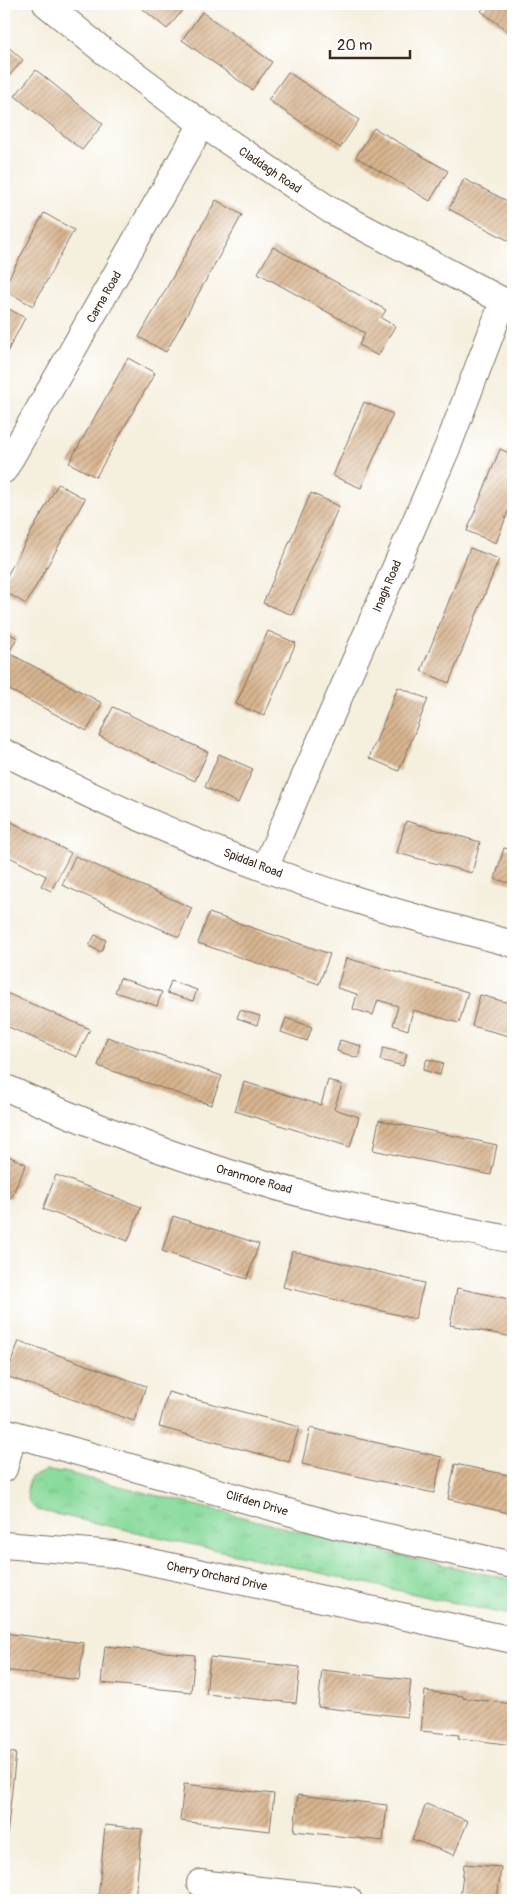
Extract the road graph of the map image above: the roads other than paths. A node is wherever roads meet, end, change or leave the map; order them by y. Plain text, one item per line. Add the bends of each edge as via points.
1 (46, 4) edge
2 (202, 124) junction
3 (508, 304) edge
4 (4, 470) edge
5 (4, 752) edge
6 (265, 868) junction
7 (513, 944) edge
8 (4, 1087) edge
9 (513, 1240) edge
10 (8, 1433) edge
11 (4, 1469) edge
12 (4, 1545) edge
13 (513, 1565) edge
14 (513, 1640) edge
15 (200, 1883) dead end
16 (349, 1900) edge

1 - 2 street, Claddagh Road via 100,49
2 - 3 street, Claddagh Road via 330,210
2 - 4 street, Carna Road
3 - 6 street, Inagh Road
5 - 6 street, Spiddal Road via 163,828
6 - 7 street, Spiddal Road via 360,901
8 - 9 street, Oranmore Road via 99,1127 207,1165 318,1198
10 - 11 street
10 - 13 street, Clifden Drive via 334,1525
12 - 14 street, Cherry Orchard Drive via 114,1554
15 - 16 street

